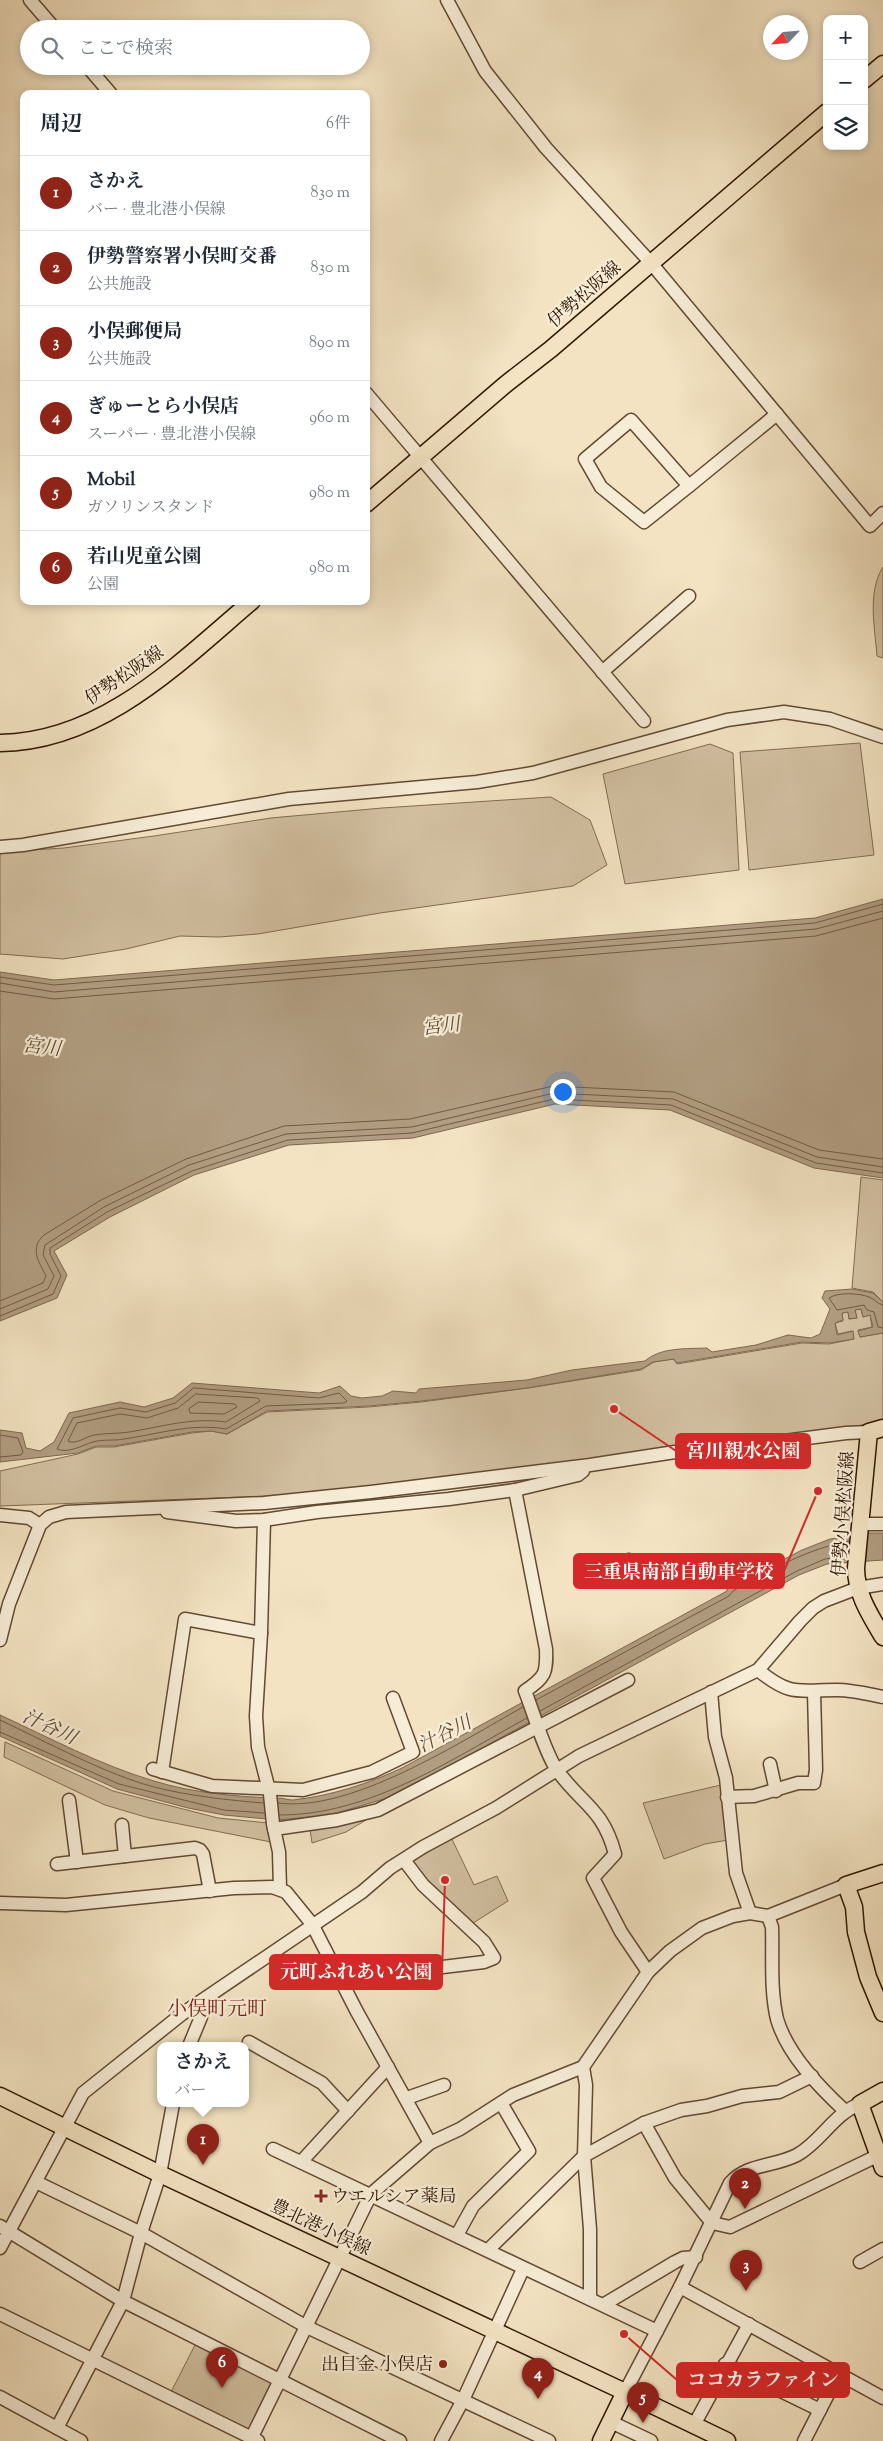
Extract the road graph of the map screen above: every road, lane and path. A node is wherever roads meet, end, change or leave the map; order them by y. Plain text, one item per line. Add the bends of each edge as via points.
1 (30, 0) edge
2 (447, 0) edge
3 (47, 20) edge
4 (883, 64) edge
5 (95, 75) edge
6 (868, 77) edge
7 (108, 90) edge
8 (823, 115) edge
9 (651, 263) junction
10 (370, 398) edge
11 (777, 414) junction
12 (421, 458) junction
13 (689, 486) junction
14 (370, 501) edge
15 (883, 513) edge
16 (689, 596) dead end
17 (247, 605) edge
18 (602, 672) junction
19 (644, 721) dead end
20 (883, 737) edge
21 (0, 743) edge
22 (0, 847) edge
23 (876, 1430) edge
24 (590, 1466) junction
25 (515, 1490) junction
26 (156, 1507) junction
27 (0, 1514) edge
28 (264, 1520) junction
29 (883, 1524) edge
30 (40, 1525) junction
31 (859, 1526) junction
32 (883, 1584) edge
33 (858, 1588) junction
34 (261, 1633) junction
35 (883, 1637) edge
36 (0, 1640) edge
37 (758, 1670) junction
38 (628, 1680) dead end
39 (711, 1692) junction
40 (814, 1692) junction
41 (883, 1696) edge
42 (393, 1698) dead end
43 (538, 1726) junction
44 (770, 1764) dead end
45 (556, 1769) junction
46 (776, 1791) junction
47 (269, 1792) junction
48 (727, 1797) junction
49 (69, 1800) dead end
50 (122, 1825) dead end
51 (273, 1827) junction
52 (125, 1856) junction
53 (404, 1860) junction
54 (77, 1862) junction
55 (57, 1864) dead end
56 (883, 1873) edge
57 (846, 1885) junction
58 (280, 1889) junction
59 (210, 1891) junction
60 (0, 1903) edge
61 (750, 1914) junction
62 (768, 1916) junction
63 (312, 1924) junction
64 (418, 1970) dead end
65 (648, 1972) junction
66 (197, 2005) junction
67 (883, 2013) edge
68 (191, 2042) edge
69 (249, 2042) dead end
70 (388, 2067) junction
71 (583, 2067) junction
72 (812, 2076) junction
73 (444, 2084) dead end
74 (883, 2091) edge
75 (0, 2096) edge
76 (407, 2098) junction
77 (501, 2103) junction
78 (172, 2107) edge
79 (852, 2108) junction
80 (348, 2111) junction
81 (644, 2123) junction
82 (64, 2127) junction
83 (430, 2143) junction
84 (273, 2150) dead end
85 (584, 2156) junction
86 (301, 2162) junction
87 (881, 2162) edge
88 (160, 2174) junction
89 (36, 2182) junction
90 (371, 2194) junction
91 (712, 2222) junction
92 (5, 2229) edge
93 (140, 2233) junction
94 (456, 2235) junction
95 (0, 2248) edge
96 (883, 2249) edge
97 (488, 2250) junction
98 (696, 2257) junction
99 (341, 2258) junction
100 (860, 2262) dead end
101 (523, 2269) junction
102 (680, 2287) junction
103 (590, 2298) junction
104 (123, 2301) junction
105 (603, 2305) junction
106 (0, 2314) edge
107 (748, 2324) junction
108 (307, 2326) junction
109 (495, 2330) junction
110 (657, 2331) junction
111 (94, 2360) junction
112 (725, 2364) junction
113 (839, 2373) junction
114 (280, 2381) junction
115 (625, 2392) junction
116 (0, 2397) edge
117 (883, 2398) edge
118 (463, 2400) junction
119 (820, 2410) junction
120 (611, 2422) junction
121 (694, 2425) junction
122 (57, 2428) junction
123 (254, 2440) edge
124 (81, 2441) edge
125 (400, 2441) edge
126 (441, 2441) edge
127 (549, 2441) edge
128 (601, 2441) edge
129 (651, 2441) edge
130 (727, 2441) edge
131 (804, 2441) edge

1 - 3 street
2 - 9 street via 485,71 546,148
4 - 6 main road
5 - 7 street
8 - 9 main road, 伊勢松阪線
9 - 11 street
9 - 12 main road, 伊勢松阪線
10 - 12 street
11 - 13 street
11 - 15 street via 870,526
12 - 14 main road, 伊勢松阪線
12 - 18 street
13 - 13 street via 644,522 602,487 585,458 631,420
16 - 18 street
17 - 21 main road, 伊勢松阪線 via 133,698 101,718 51,736 19,743
18 - 19 street
20 - 22 street via 830,719 784,712 727,720 534,772 477,782 289,799
23 - 24 street via 753,1446 675,1452
23 - 31 main road, 伊勢小俣松阪線
24 - 25 street via 578,1475
24 - 26 street via 264,1503
25 - 28 street
25 - 43 street via 546,1649 547,1670 525,1691
26 - 28 street via 165,1512 228,1520
26 - 30 street via 66,1512 49,1517
27 - 30 street via 29,1518
28 - 34 street
29 - 31 street
30 - 36 street via 9,1604
31 - 33 main road, 伊勢小俣松阪線
32 - 33 street
33 - 35 main road, 伊勢小俣松阪線
33 - 37 street via 813,1608
34 - 47 street via 256,1716 258,1747
34 - 47 street via 185,1618 157,1770 212,1786
37 - 39 street
37 - 40 street via 776,1685
38 - 43 street
39 - 45 street
39 - 48 street
40 - 41 street via 838,1690
40 - 46 street via 814,1783 798,1783
42 - 47 street via 413,1752 372,1772 323,1786
43 - 45 street
43 - 51 street via 378,1810 337,1820
44 - 46 street
45 - 53 street via 496,1808
45 - 65 street via 599,1816 609,1833 615,1854 593,1878 621,1932
46 - 48 street
47 - 51 street
48 - 61 street via 736,1873
49 - 54 street
50 - 52 street
51 - 58 street via 279,1852
52 - 54 street
52 - 59 street via 200,1850
53 - 63 street
53 - 64 street via 423,1885 484,1942 494,1958
54 - 55 street
56 - 57 main road
57 - 62 street
57 - 67 main road via 854,1906 856,1932 868,1977
58 - 59 street
58 - 63 street via 294,1900
59 - 60 street via 66,1905
61 - 62 street
61 - 65 street via 708,1924 670,1951
62 - 72 street via 772,1926 773,1994 777,2018 791,2049
63 - 66 street
63 - 70 street
65 - 71 street
66 - 68 street via 201,2017
66 - 82 street via 90,2086
69 - 80 street via 322,2083
70 - 76 street
70 - 80 street
71 - 77 street via 513,2095
71 - 85 street via 586,2085
72 - 79 street
72 - 81 street via 779,2092 742,2096 681,2110
73 - 76 street
74 - 79 main road
75 - 82 main road, 豊北港小俣線
76 - 83 street
77 - 83 street via 460,2129
77 - 94 street via 529,2151 473,2206
78 - 88 street
79 - 87 main road
79 - 91 street via 799,2154 736,2176
80 - 86 street
81 - 85 street
81 - 91 street via 675,2178
82 - 88 main road, 豊北港小俣線
82 - 89 street
83 - 90 street
84 - 86 street
85 - 97 street
85 - 103 street via 590,2230
86 - 90 street
87 - 91 street via 737,2225 730,2227
88 - 93 street
88 - 99 main road, 豊北港小俣線
89 - 92 street
89 - 93 street
90 - 94 street
90 - 99 street
91 - 98 street
92 - 95 street
92 - 104 street
93 - 104 street
93 - 108 street
94 - 97 street
96 - 100 street
97 - 101 street
98 - 102 street
98 - 105 street via 675,2262
99 - 108 street
99 - 109 main road, 豊北港小俣線
101 - 103 street
101 - 109 street
102 - 107 street
102 - 110 street
103 - 105 street
104 - 111 street
104 - 114 street
105 - 110 street
106 - 111 street
107 - 112 street
107 - 113 street
108 - 114 street
108 - 118 street
109 - 115 main road, 豊北港小俣線
109 - 118 street
110 - 115 street
111 - 122 street
111 - 123 street
112 - 119 street
112 - 121 street
113 - 117 street
113 - 119 street
114 - 123 street
114 - 125 street
115 - 120 main road
115 - 121 main road
116 - 122 street
118 - 126 street
118 - 127 street
119 - 131 street
120 - 128 main road
120 - 129 street
121 - 130 main road
122 - 124 street

